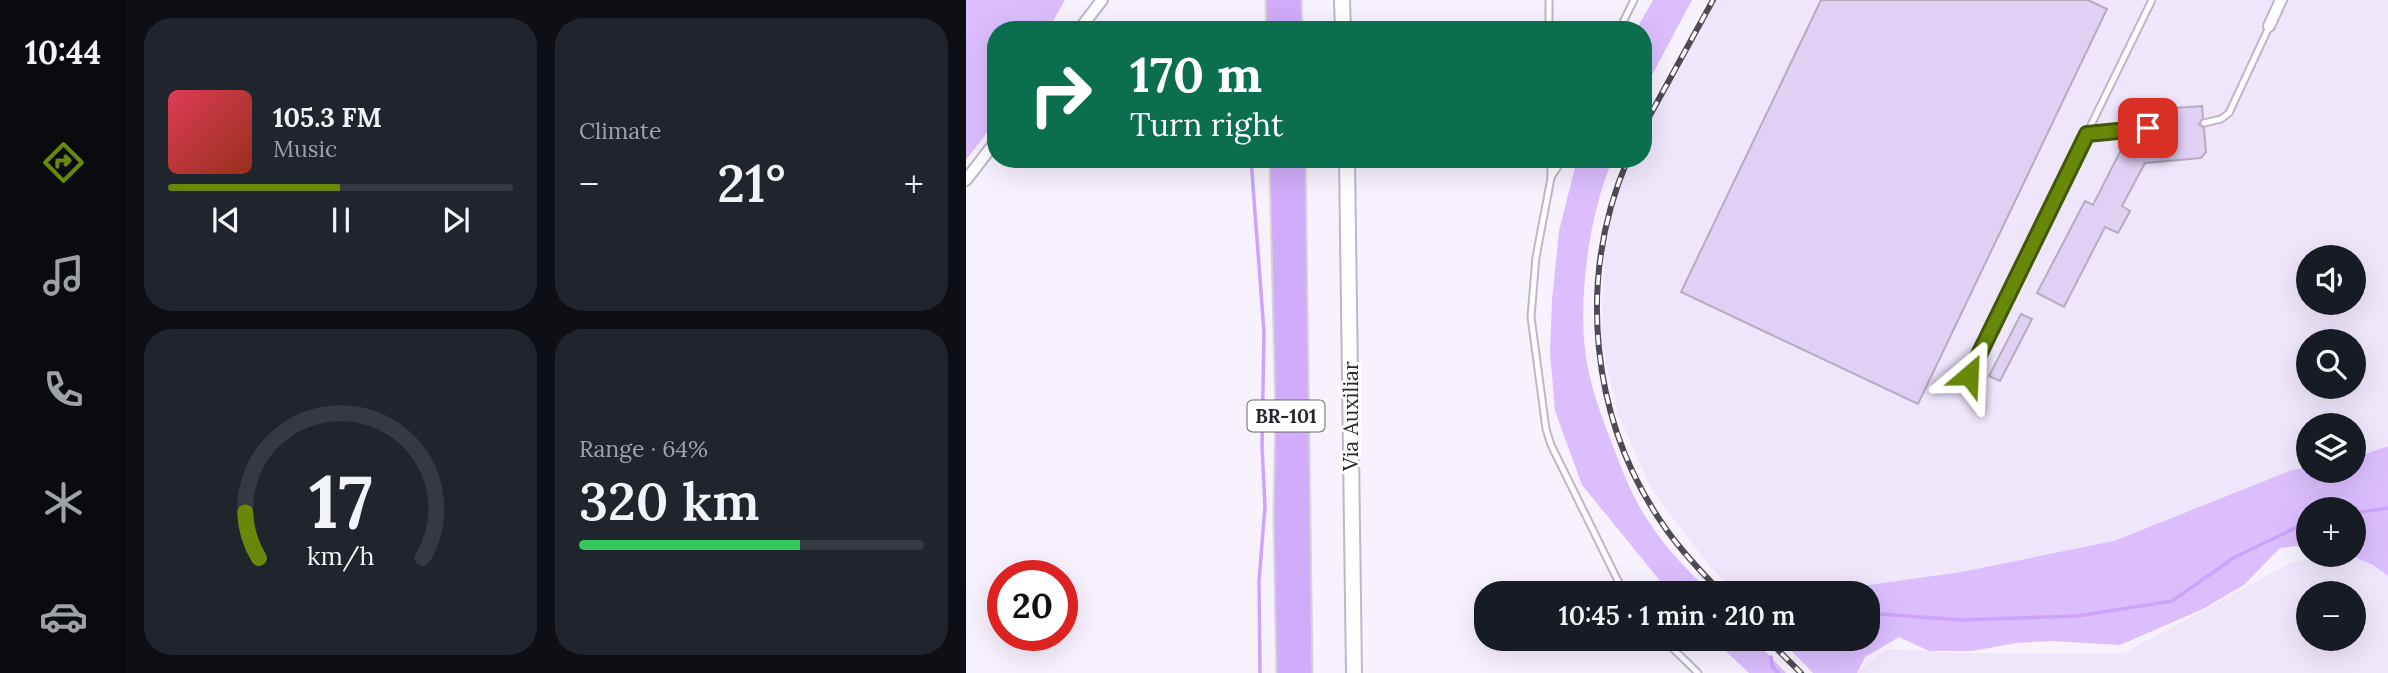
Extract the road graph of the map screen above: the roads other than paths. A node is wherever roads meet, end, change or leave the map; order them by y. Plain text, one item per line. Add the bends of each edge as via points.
1 (1102, 0) edge
2 (1276, 0) edge
3 (1291, 0) edge
4 (1342, 0) edge
5 (1549, 0) edge
6 (1634, 0) edge
7 (2152, 0) edge
8 (2281, 0) edge
9 (1086, 21) edge
10 (1277, 21) edge
11 (1292, 21) edge
12 (1343, 21) edge
13 (1549, 21) edge
14 (1624, 21) edge
15 (2269, 26) joint
16 (2204, 122) dead end
17 (2148, 128) dead end
18 (2087, 134) junction
19 (987, 153) edge
20 (1280, 168) edge
21 (1295, 168) edge
22 (1347, 168) edge
23 (1551, 168) edge
24 (1557, 168) edge
25 (1551, 178) junction
26 (966, 180) edge
27 (1969, 375) dead end
28 (1618, 581) edge
29 (1675, 651) edge
30 (1287, 673) edge
31 (1302, 673) edge
32 (1354, 673) edge
33 (1698, 673) edge

1 - 9 street
2 - 10 highway
3 - 11 highway
4 - 12 street
5 - 13 lane
6 - 14 lane
7 - 18 lane
8 - 15 street
15 - 16 lane via 2232,108 2221,119
17 - 18 lane
18 - 27 lane
19 - 26 street
20 - 30 highway, BR-101
21 - 31 highway, BR-101
22 - 32 street, Via Auxiliar
23 - 25 lane
24 - 25 lane
25 - 28 lane via 1536,257 1531,317 1546,429
29 - 33 lane

